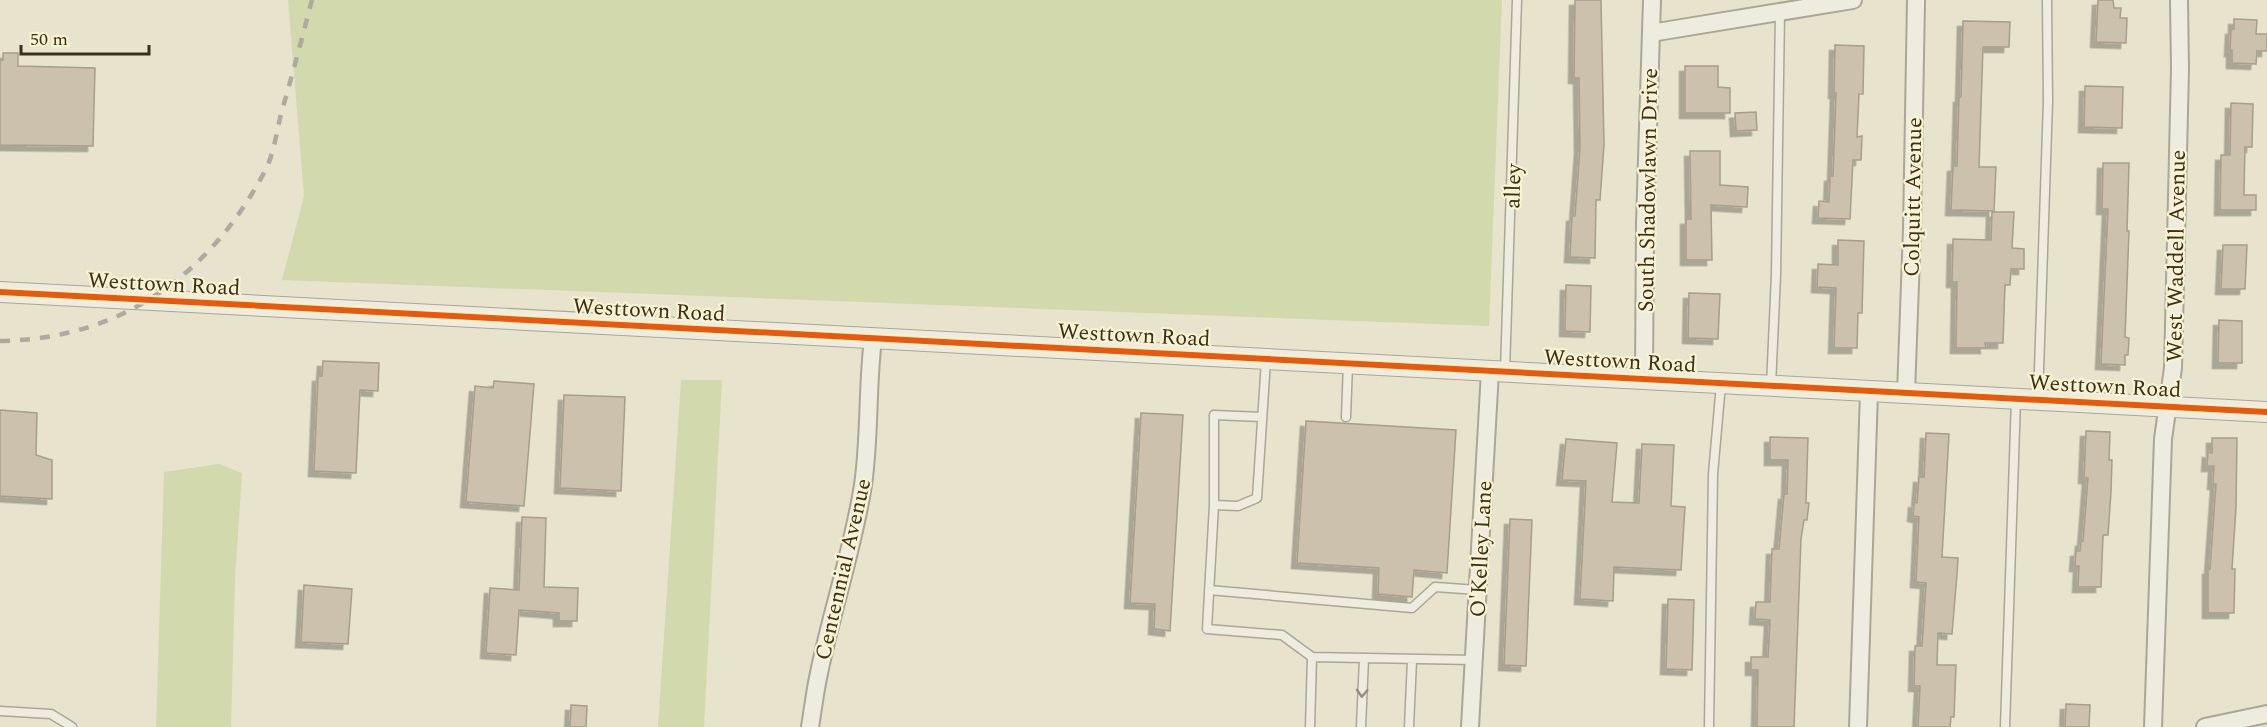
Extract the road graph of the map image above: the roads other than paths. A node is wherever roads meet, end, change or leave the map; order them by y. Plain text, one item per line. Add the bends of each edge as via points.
1 (1517, 0) edge
2 (1652, 0) edge
3 (1853, 0) edge
4 (1916, 0) edge
5 (2047, 0) edge
6 (2179, 0) edge
7 (1780, 12) junction
8 (1651, 33) junction
9 (0, 292) edge
10 (873, 339) junction
11 (1266, 359) junction
12 (1348, 364) junction
13 (1497, 371) junction
14 (1644, 379) junction
15 (1721, 384) junction
16 (1771, 386) junction
17 (1869, 392) junction
18 (1906, 393) junction
19 (2016, 399) junction
20 (2038, 400) junction
21 (2166, 407) junction
22 (2267, 412) edge
23 (1262, 417) junction
24 (1346, 417) dead end
25 (1214, 505) junction
26 (1209, 590) junction
27 (1478, 590) junction
28 (1312, 657) junction
29 (1364, 658) junction
30 (1412, 660) junction
31 (1474, 660) junction
32 (0, 711) edge
33 (2267, 714) edge
34 (72, 727) edge
35 (810, 727) edge
36 (1310, 727) edge
37 (1361, 727) edge
38 (1409, 727) edge
39 (1470, 727) edge
40 (1709, 727) edge
41 (1858, 727) edge
42 (2005, 727) edge
43 (2153, 727) edge
44 (2205, 727) edge

1 - 13 lane, alley
2 - 8 street, South Shadowlawn Drive
3 - 7 street
4 - 18 street, Colquitt Avenue
5 - 20 lane via 2048,101
6 - 21 street, West Waddell Avenue via 2173,368
7 - 8 street
7 - 16 lane
8 - 14 street, South Shadowlawn Drive
9 - 10 street, Westtown Road
10 - 11 street, Westtown Road
10 - 35 street, Centennial Avenue via 863,483
11 - 12 street, Westtown Road
11 - 23 lane
12 - 13 street, Westtown Road
12 - 24 lane
13 - 14 street, Westtown Road
13 - 27 street, O'Kelley Lane
14 - 15 street, Westtown Road
15 - 16 street, Westtown Road
15 - 40 lane via 1712,486
16 - 17 street, Westtown Road
17 - 18 street, Westtown Road
17 - 41 street
18 - 19 street, Westtown Road
19 - 20 street, Westtown Road
19 - 42 lane
20 - 21 street, Westtown Road
21 - 22 street, Westtown Road
21 - 43 street, West Waddell Avenue
23 - 25 lane via 1257,498 1238,506
23 - 25 lane via 1214,415
25 - 26 lane
26 - 27 lane via 1412,608 1435,587
26 - 28 lane via 1207,629 1282,635
27 - 31 street, O'Kelley Lane
28 - 29 lane
28 - 36 lane
29 - 30 lane
29 -> 37 lane
30 - 31 lane
30 - 38 lane
31 - 39 street, O'Kelley Lane
32 - 34 lane via 51,714
33 - 44 street

